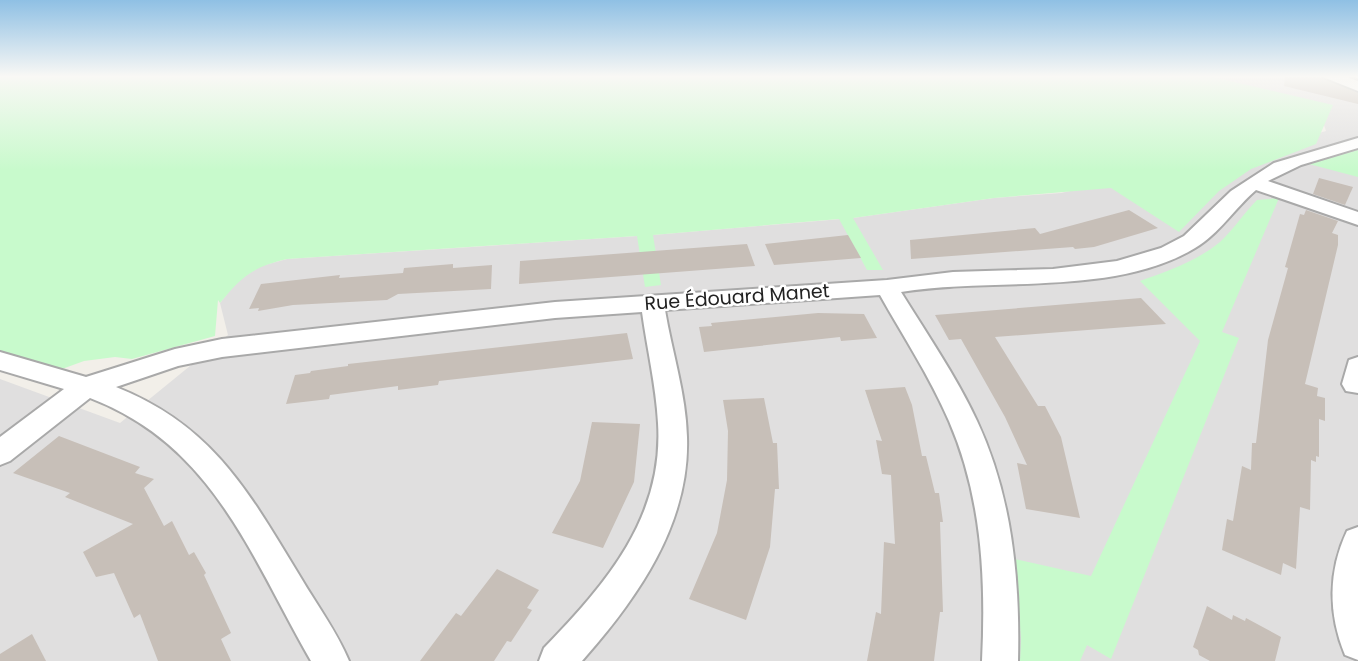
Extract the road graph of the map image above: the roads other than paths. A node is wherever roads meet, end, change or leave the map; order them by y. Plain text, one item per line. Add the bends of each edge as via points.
1 (1358, 143) edge
2 (1255, 183) junction
3 (1358, 219) edge
4 (887, 287) junction
5 (652, 302) junction
6 (0, 361) edge
7 (86, 387) junction
8 (0, 453) edge
9 (1358, 541) edge
10 (1358, 642) edge
11 (331, 661) edge
12 (557, 661) edge
13 (1000, 661) edge

1 - 2 street, Rue Édouard Manet via 1296,158
2 - 3 street
2 - 4 street, Rue Édouard Manet via 1199,236 1146,261 1097,271 924,279
4 - 5 street, Rue Édouard Manet
4 - 13 street via 963,422 986,489 1001,581
5 - 7 street, Rue Édouard Manet via 222,348
5 - 12 street via 674,441 664,501 634,570 600,616
6 - 7 street
7 - 8 street, Rue Édouard Manet
7 - 11 street via 158,419 210,464 233,494
9 - 10 street via 1349,595

